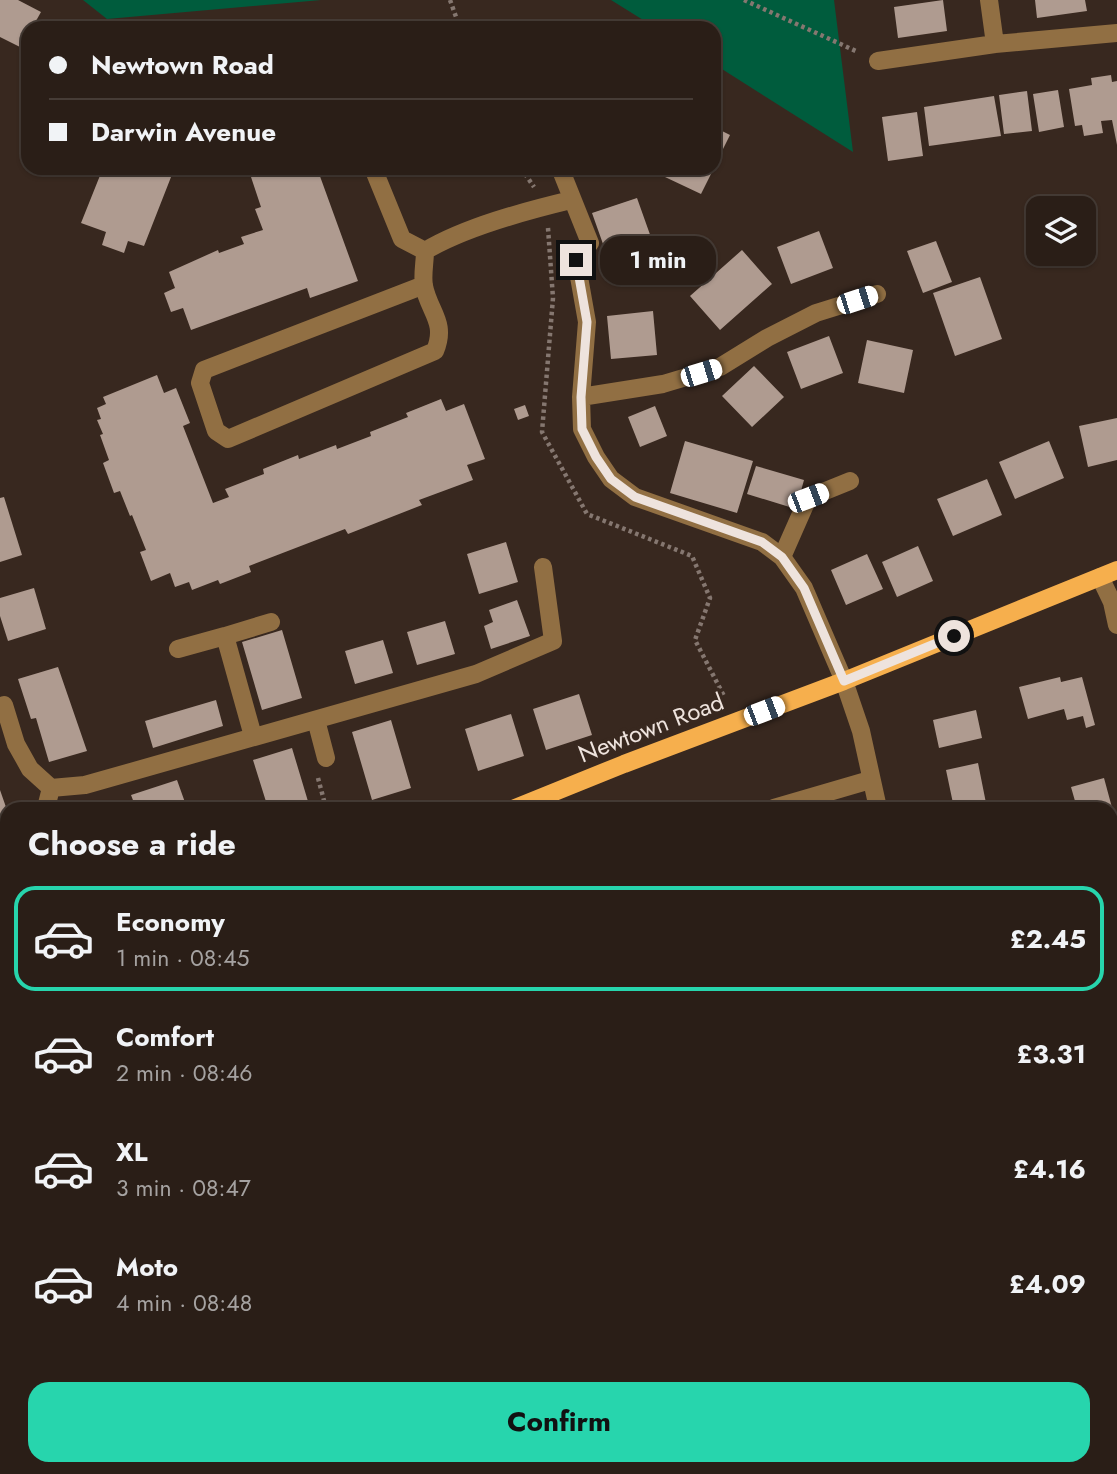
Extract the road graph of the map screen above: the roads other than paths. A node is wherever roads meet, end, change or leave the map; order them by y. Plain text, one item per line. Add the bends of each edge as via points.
1 (989, 0) edge
2 (1117, 33) edge
3 (995, 44) junction
4 (878, 61) road end
5 (376, 175) edge
6 (562, 175) edge
7 (571, 200) junction
8 (425, 251) junction
9 (424, 285) junction
10 (877, 293) dead end
11 (581, 397) junction
12 (850, 481) dead end
13 (782, 557) junction
14 (543, 567) dead end
15 (1109, 574) edge
16 (271, 622) dead end
17 (1117, 625) edge
18 (225, 636) junction
19 (178, 649) dead end
20 (844, 681) junction
21 (1, 702) edge
22 (316, 720) junction
23 (253, 736) junction
24 (326, 758) road end
25 (870, 780) junction
26 (51, 788) junction
27 (48, 802) edge
28 (530, 802) edge
29 (795, 802) edge
30 (876, 802) edge

1 - 3 street
2 - 3 street
3 - 4 street
5 - 8 street via 402,239
6 - 7 street
7 - 8 street via 445,239
7 - 11 street via 590,243 576,260 587,322
8 - 9 street
9 - 9 street via 439,325 435,351 228,439 216,432 200,383 204,370
10 - 11 street via 816,313 720,367 663,384
11 - 13 street via 582,429 611,479 635,497 762,542
12 - 13 street via 808,498
13 - 20 street via 804,588
14 - 22 street via 553,641 475,674
15 - 17 street
15 - 20 main road, Newtown Road
16 - 18 street
18 - 19 street
18 - 23 street
20 - 25 street
20 - 28 main road, Newtown Road
21 - 26 street via 30,769
22 - 23 street
22 - 24 street
23 - 26 street via 85,785
25 - 29 street
25 - 30 street
26 - 27 street

